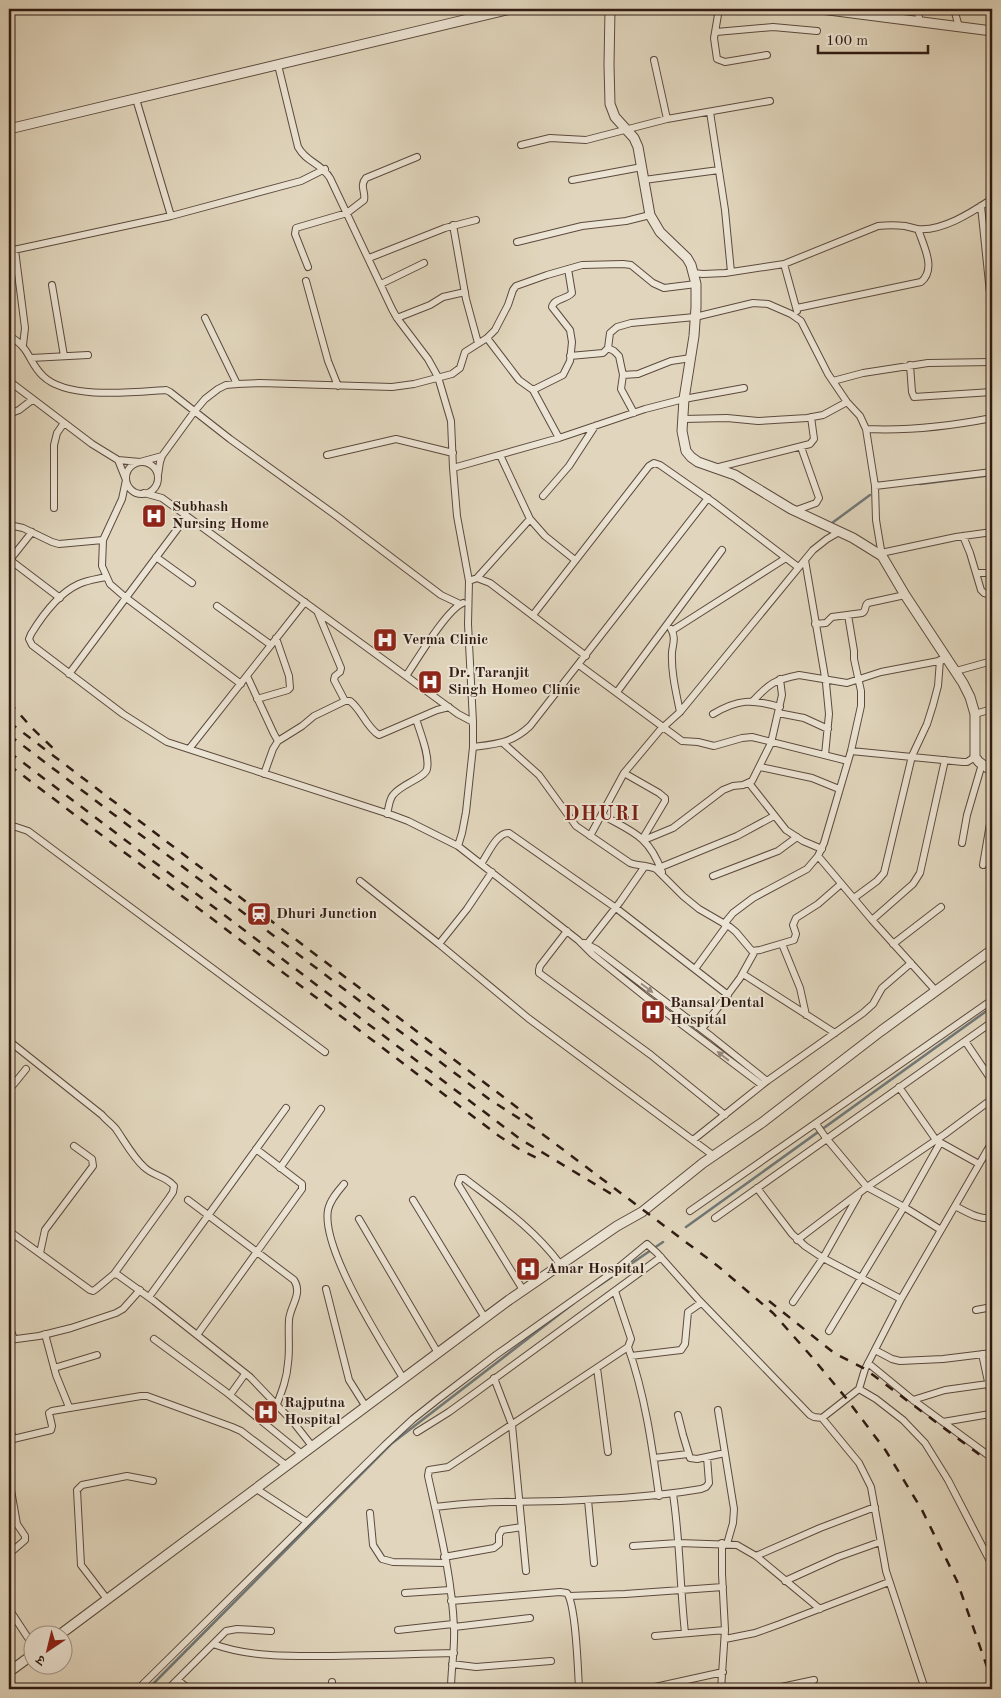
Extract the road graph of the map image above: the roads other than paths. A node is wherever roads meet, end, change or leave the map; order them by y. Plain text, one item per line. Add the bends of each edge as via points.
1 (510, 9) edge
2 (610, 9) edge
3 (719, 9) edge
4 (821, 9) edge
5 (917, 9) edge
6 (954, 9) edge
7 (920, 22) junction
8 (959, 27) junction
9 (817, 31) dead end
10 (716, 32) junction
11 (992, 32) edge
12 (767, 55) dead end
13 (654, 60) dead end
14 (278, 65) junction
15 (136, 99) junction
16 (770, 101) dead end
17 (710, 112) junction
18 (667, 120) junction
19 (9, 129) edge
20 (628, 130) junction
21 (521, 145) dead end
22 (417, 157) dead end
23 (642, 167) junction
24 (325, 169) junction
25 (719, 170) junction
26 (572, 180) dead end
27 (644, 180) junction
28 (992, 199) edge
29 (981, 206) junction
30 (347, 212) junction
31 (650, 215) junction
32 (172, 216) junction
33 (476, 220) dead end
34 (453, 225) junction
35 (918, 229) junction
36 (992, 231) edge
37 (984, 232) junction
38 (517, 242) dead end
39 (12, 250) edge
40 (369, 258) junction
41 (424, 264) dead end
42 (784, 264) junction
43 (308, 268) dead end
44 (568, 269) junction
45 (731, 272) junction
46 (693, 273) junction
47 (306, 281) dead end
48 (381, 284) junction
49 (696, 284) junction
50 (52, 285) dead end
51 (465, 292) junction
52 (797, 308) junction
53 (992, 312) edge
54 (695, 317) junction
55 (205, 318) dead end
56 (397, 318) junction
57 (800, 321) junction
58 (9, 336) edge
59 (487, 338) junction
60 (478, 343) junction
61 (23, 346) junction
62 (608, 348) junction
63 (88, 355) dead end
64 (64, 356) junction
65 (570, 356) junction
66 (31, 358) junction
67 (691, 358) junction
68 (992, 362) edge
69 (910, 366) junction
70 (623, 375) junction
71 (438, 378) junction
72 (9, 381) edge
73 (833, 381) junction
74 (237, 384) junction
75 (338, 386) junction
76 (744, 388) dead end
77 (533, 390) junction
78 (992, 392) edge
79 (684, 399) junction
80 (32, 400) junction
81 (847, 402) junction
82 (194, 412) junction
83 (634, 413) junction
84 (9, 414) edge
85 (812, 418) junction
86 (992, 418) edge
87 (683, 419) junction
88 (64, 423) junction
89 (595, 426) junction
90 (866, 429) junction
91 (559, 438) junction
92 (801, 447) junction
93 (453, 453) junction
94 (327, 455) dead end
95 (500, 455) junction
96 (162, 456) junction
97 (118, 460) junction
98 (140, 462) junction
99 (453, 468) junction
100 (714, 468) junction
101 (992, 472) edge
102 (158, 479) junction
103 (126, 480) junction
104 (875, 486) junction
105 (141, 493) junction
106 (543, 496) dead end
107 (122, 498) junction
108 (162, 498) junction
109 (708, 498) junction
110 (54, 508) dead end
111 (794, 511) junction
112 (187, 516) junction
113 (530, 519) junction
114 (9, 526) edge
115 (32, 532) junction
116 (839, 532) junction
117 (992, 532) edge
118 (963, 536) junction
119 (103, 540) junction
120 (722, 550) dead end
121 (881, 554) junction
122 (156, 557) junction
123 (786, 558) junction
124 (575, 560) junction
125 (805, 560) junction
126 (10, 561) edge
127 (798, 568) junction
128 (977, 573) junction
129 (992, 573) edge
130 (106, 577) junction
131 (477, 578) junction
132 (469, 581) junction
133 (192, 583) dead end
134 (905, 595) junction
135 (992, 595) edge
136 (126, 597) junction
137 (60, 598) junction
138 (304, 602) junction
139 (468, 602) junction
140 (460, 604) junction
141 (218, 606) dead end
142 (318, 612) junction
143 (533, 615) junction
144 (848, 615) junction
145 (815, 624) junction
146 (666, 626) junction
147 (673, 630) junction
148 (276, 638) junction
149 (270, 645) junction
150 (586, 656) junction
151 (944, 660) junction
152 (992, 661) edge
153 (579, 665) junction
154 (956, 672) junction
155 (69, 674) junction
156 (247, 676) junction
157 (406, 676) junction
158 (780, 679) junction
159 (825, 680) junction
160 (859, 680) junction
161 (241, 684) junction
162 (617, 692) junction
163 (257, 699) junction
164 (345, 701) junction
165 (753, 701) junction
166 (449, 707) junction
167 (992, 708) edge
168 (779, 710) junction
169 (680, 712) junction
170 (713, 714) dead end
171 (975, 714) junction
172 (416, 719) junction
173 (472, 722) junction
174 (663, 726) junction
175 (828, 729) junction
176 (278, 741) junction
177 (503, 743) junction
178 (770, 743) junction
179 (473, 747) junction
180 (189, 749) junction
181 (851, 751) junction
182 (825, 755) junction
183 (912, 756) junction
184 (945, 760) junction
185 (978, 760) junction
186 (848, 762) junction
187 (760, 767) junction
188 (992, 771) edge
189 (624, 773) junction
190 (264, 774) junction
191 (749, 783) junction
192 (839, 788) junction
193 (992, 812) edge
194 (387, 814) junction
195 (602, 815) junction
196 (774, 816) junction
197 (9, 826) edge
198 (590, 836) junction
199 (796, 837) junction
200 (643, 839) junction
201 (962, 843) dead end
202 (458, 846) junction
203 (822, 849) junction
204 (818, 856) junction
205 (481, 864) junction
206 (983, 864) dead end
207 (645, 866) junction
208 (661, 868) junction
209 (492, 872) junction
210 (664, 875) junction
211 (713, 876) dead end
212 (360, 881) dead end
213 (842, 884) junction
214 (854, 898) junction
215 (941, 907) dead end
216 (616, 908) junction
217 (872, 920) junction
218 (725, 924) junction
219 (567, 931) junction
220 (578, 940) junction
221 (439, 944) junction
222 (587, 944) junction
223 (782, 944) junction
224 (893, 944) junction
225 (992, 950) edge
226 (755, 952) junction
227 (911, 964) junction
228 (695, 969) junction
229 (743, 974) junction
230 (936, 991) junction
231 (728, 995) junction
232 (992, 1000) edge
233 (806, 1015) junction
234 (992, 1022) edge
235 (702, 1030) junction
236 (835, 1033) junction
237 (9, 1041) edge
238 (965, 1041) junction
239 (325, 1052) dead end
240 (26, 1069) dead end
241 (992, 1080) edge
242 (764, 1083) junction
243 (899, 1087) junction
244 (9, 1090) edge
245 (992, 1099) edge
246 (984, 1105) junction
247 (286, 1108) dead end
248 (321, 1109) dead end
249 (992, 1110) edge
250 (725, 1115) junction
251 (817, 1125) junction
252 (824, 1136) junction
253 (693, 1140) junction
254 (938, 1141) junction
255 (992, 1142) edge
256 (74, 1146) dead end
257 (256, 1149) junction
258 (714, 1156) junction
259 (979, 1164) junction
260 (280, 1168) junction
261 (344, 1184) dead end
262 (757, 1188) junction
263 (867, 1188) junction
264 (860, 1193) junction
265 (188, 1200) dead end
266 (413, 1200) dead end
267 (955, 1206) junction
268 (904, 1207) junction
269 (690, 1211) dead end
270 (208, 1215) junction
271 (715, 1218) dead end
272 (992, 1218) edge
273 (359, 1219) dead end
274 (941, 1230) junction
275 (9, 1231) edge
276 (797, 1240) junction
277 (256, 1252) junction
278 (40, 1253) junction
279 (659, 1255) junction
280 (823, 1258) junction
281 (560, 1264) junction
282 (114, 1274) junction
283 (862, 1278) junction
284 (326, 1289) dead end
285 (140, 1290) junction
286 (524, 1290) junction
287 (615, 1290) junction
288 (149, 1297) junction
289 (900, 1299) junction
290 (793, 1302) dead end
291 (701, 1303) junction
292 (992, 1307) edge
293 (976, 1310) dead end
294 (485, 1318) junction
295 (9, 1326) edge
296 (830, 1331) dead end
297 (45, 1334) junction
298 (197, 1335) junction
299 (154, 1339) dead end
300 (11, 1340) edge
301 (628, 1347) junction
302 (876, 1350) junction
303 (992, 1352) edge
304 (438, 1353) junction
305 (982, 1354) junction
306 (97, 1355) dead end
307 (632, 1356) junction
308 (868, 1363) junction
309 (54, 1368) junction
310 (597, 1368) junction
311 (245, 1374) junction
312 (403, 1378) junction
313 (494, 1378) junction
314 (988, 1384) junction
315 (858, 1389) junction
316 (230, 1395) junction
317 (912, 1400) junction
318 (992, 1400) edge
319 (277, 1404) junction
320 (366, 1407) junction
321 (69, 1408) junction
322 (718, 1410) dead end
323 (992, 1412) edge
324 (678, 1415) dead end
325 (822, 1418) junction
326 (943, 1422) junction
327 (9, 1425) edge
328 (512, 1425) junction
329 (418, 1432) dead end
330 (11, 1440) edge
331 (312, 1446) junction
332 (992, 1449) edge
333 (608, 1452) dead end
334 (983, 1452) junction
335 (725, 1453) junction
336 (302, 1454) junction
337 (688, 1454) junction
338 (707, 1457) junction
339 (654, 1458) junction
340 (992, 1458) edge
341 (287, 1466) junction
342 (9, 1479) edge
343 (153, 1481) dead end
344 (255, 1488) junction
345 (673, 1494) junction
346 (659, 1496) junction
347 (11, 1500) edge
348 (588, 1500) junction
349 (519, 1501) junction
350 (435, 1507) junction
351 (875, 1507) junction
352 (370, 1513) dead end
353 (306, 1522) junction
354 (522, 1527) junction
355 (880, 1542) junction
356 (678, 1544) junction
357 (724, 1544) junction
358 (633, 1546) dead end
359 (9, 1554) edge
360 (756, 1556) junction
361 (445, 1560) junction
362 (594, 1563) dead end
363 (992, 1565) edge
364 (526, 1571) dead end
365 (785, 1581) junction
366 (889, 1582) junction
367 (723, 1587) junction
368 (450, 1590) junction
369 (680, 1590) junction
370 (405, 1593) dead end
371 (569, 1596) junction
372 (107, 1599) junction
373 (451, 1601) junction
374 (9, 1609) edge
375 (820, 1609) junction
376 (530, 1618) dead end
377 (454, 1625) junction
378 (71, 1626) edge
379 (22, 1629) edge
380 (398, 1630) dead end
381 (725, 1630) junction
382 (272, 1631) dead end
383 (685, 1633) junction
384 (655, 1636) dead end
385 (725, 1638) junction
386 (213, 1644) junction
387 (454, 1653) junction
388 (22, 1662) edge
389 (551, 1662) dead end
390 (452, 1664) junction
391 (9, 1672) edge
392 (722, 1672) junction
393 (178, 1680) junction
394 (814, 1680) dead end
395 (332, 1682) dead end
396 (138, 1689) edge
397 (168, 1689) edge
398 (193, 1689) edge
399 (332, 1689) edge
400 (450, 1689) edge
401 (580, 1689) edge
402 (646, 1689) edge
403 (722, 1689) edge
404 (772, 1689) edge
405 (925, 1689) edge

1 - 14 street
2 - 20 street via 610,104 615,118
3 - 10 street
4 - 7 street
5 - 7 street
6 - 8 street
7 - 8 street
8 - 11 street
9 - 10 street via 780,27
10 - 12 street via 715,54 719,60 725,62
13 - 18 street
14 - 15 street
14 - 24 street via 298,147 306,157
15 - 19 street
15 - 32 street
16 - 17 street
17 - 18 street
17 - 25 street
18 - 20 street
20 - 21 street via 586,140 550,138
20 - 23 street via 638,148
22 - 30 street via 366,178 362,187 364,200
23 - 26 street
23 - 27 street
24 - 30 street
24 - 32 street via 301,181
25 - 27 street
25 - 45 street
27 - 31 street
28 - 29 street
29 - 35 street via 950,223
29 - 37 street
30 - 40 street
30 - 43 street via 296,228 294,234
31 - 38 street via 582,226
31 - 46 street via 660,232 686,258
32 - 39 street
33 - 34 street
34 - 40 street
34 - 51 street
35 - 42 street via 878,226
35 - 52 street via 929,269 921,282
36 - 37 street
37 - 53 street
39 - 61 street via 25,328
40 - 48 street
41 - 48 street
42 - 45 street
42 - 52 street
44 - 49 street via 627,264 664,288
44 - 59 street via 516,286 495,330
44 - 65 street via 572,293 552,307 570,330
45 - 46 street
46 - 49 street
47 - 75 street
48 - 56 street
49 - 54 street
50 - 64 street
51 - 56 street via 444,296
51 - 60 street
52 - 57 street
54 - 57 street via 760,302 779,308
54 - 62 street via 623,325 610,332
54 - 67 street
55 - 74 street
56 - 71 street via 428,358
57 - 73 street
58 - 61 street
59 - 60 street
59 - 77 street via 519,380
60 - 71 street via 466,352 457,371
61 - 66 street
62 - 65 street via 603,353
62 - 70 street via 619,356
63 - 64 street
64 - 66 street
65 - 77 street via 563,374
66 - 82 street via 44,377 60,387 93,392 166,390
67 - 70 street via 671,361 638,374
67 - 79 street
68 - 69 street
69 - 73 street
69 - 78 street via 914,397
70 - 83 street via 621,389
71 - 75 street via 403,386
71 - 93 street via 451,421
72 - 80 street
73 - 81 street
74 - 75 street
74 - 82 street via 218,389
76 - 79 street
77 - 91 street
79 - 83 street
79 - 87 street
80 - 84 street
80 - 88 street
81 - 85 street
81 - 90 street via 860,416
82 - 96 street
82 - 140 street via 446,599
83 - 89 street
85 - 87 street via 758,422 727,418
85 - 92 street via 814,439
86 - 90 street via 919,428
87 - 100 street via 686,451 698,462
88 - 97 street
88 - 110 street via 54,444
89 - 91 street
89 - 106 street via 569,466
90 - 104 street
91 - 95 street
92 - 100 street
92 - 111 street via 819,498
93 - 94 street via 396,439
93 - 99 street
95 - 99 street
95 - 113 street
96 - 98 street
96 - 102 street
97 - 98 street
97 - 103 street
98 - 102 street via 150,464
98 - 103 street via 131,466
99 - 132 street via 458,526
100 - 111 street via 752,484
101 - 104 street
102 - 105 street via 153,490
102 - 108 street
103 - 105 street via 130,488
103 - 107 street
104 - 121 street
105 - 107 street
105 - 108 street
107 - 119 street
108 - 112 street
109 - 123 street
109 - 124 street via 660,465 652,464
109 - 150 street
111 - 116 street
112 - 122 street
112 - 138 street
113 - 124 street via 549,540
113 - 131 street
114 - 115 street
115 - 119 street via 59,544
115 - 126 street
116 - 121 street
116 - 125 street via 820,544
117 - 118 street
118 - 121 street
118 - 128 street
119 - 130 street via 102,566
120 - 146 street
121 - 134 street
122 - 133 street
122 - 136 street
123 - 127 street
123 - 147 street
124 - 143 street
125 - 127 street
125 - 145 street
126 - 137 street
127 - 169 street
128 - 129 street
128 - 135 street via 981,590
130 - 136 street
130 - 137 street via 81,583
131 - 132 street
131 - 143 street via 490,583
132 - 139 street
134 - 144 street via 868,603 863,612
134 - 151 street
136 - 155 street
136 - 161 street
137 - 155 street via 35,628 30,643
138 - 142 street
138 - 148 street
139 - 140 street
139 - 173 street
140 - 157 street via 441,624
141 - 149 street
142 - 157 street
142 - 164 street via 341,668 334,680
143 - 150 street
144 - 145 street
144 - 160 street
145 - 159 street
146 - 147 street
146 - 162 street
147 - 169 street via 674,682
148 - 149 street
148 - 163 street via 290,688
149 - 156 street
150 - 153 street
151 - 154 street
151 - 160 street via 881,672
151 - 183 street via 927,724
152 - 154 street
153 - 162 street
153 - 177 street via 530,726 515,739
154 - 171 street
155 - 180 street via 156,737
156 - 161 street
156 - 163 street
157 - 166 street
158 - 159 street via 799,675
158 - 165 street via 771,683
158 - 168 street via 782,695
159 - 160 street via 847,683
159 - 175 street
160 - 181 street via 861,706
161 - 180 street
162 - 174 street
163 - 176 street
164 - 172 street via 352,703 379,735
164 - 176 street via 314,716
165 - 168 street
165 - 170 street via 734,703
166 - 172 street
166 - 173 street
167 - 171 street
168 - 175 street
168 - 178 street
169 - 174 street
171 - 185 street
172 - 194 street via 425,747 427,768 424,774 394,793
173 - 179 street
174 - 178 street via 686,742 714,746 748,736
174 - 189 street
175 - 182 street
176 - 190 street
177 - 179 street
177 - 198 street via 535,771 570,820
178 - 182 street
178 - 187 street
179 - 202 street via 466,812
180 - 190 street
181 - 183 street
181 - 186 street
182 - 186 street
183 - 184 street
183 - 214 street via 884,873
184 - 185 street
184 - 217 street via 920,873 913,884
185 - 188 street
185 - 201 street
186 - 192 street
187 - 191 street
187 - 192 street via 812,778
189 - 195 street
189 - 200 street via 665,798
190 - 194 street
191 - 196 street
191 - 200 street via 723,790 673,828
192 - 203 street
193 - 206 street
194 - 202 street
195 - 198 street
195 - 200 street
196 - 199 street
196 - 208 street via 737,836
197 - 239 street via 28,831
198 - 207 street via 630,863
199 - 203 street
199 - 211 street via 778,851
200 - 208 street via 651,847
202 - 205 street
203 - 204 street
204 - 213 street
204 - 218 street via 807,869 753,898 733,913
205 - 209 street
205 - 216 street via 506,832
207 - 210 street via 656,868
207 - 216 street
208 - 210 street
209 - 219 street
209 - 221 street
210 - 218 street via 698,909
212 - 221 street
213 - 214 street
213 - 223 street via 796,918 793,925 796,938
214 - 217 street
215 - 224 street
216 - 222 street
216 - 228 street
217 - 224 street
218 - 226 street
218 - 228 street
219 - 220 street
219 - 250 street via 540,966 540,973 651,1055
220 - 222 street
242 -> 220 street via 641,993
221 - 253 street via 528,1018
222 -> 235 street
223 - 226 street
223 - 233 street via 800,988
224 - 227 street
225 - 230 street
226 - 229 street
227 - 230 street
227 - 236 street via 882,988 873,1004
228 - 231 street
229 - 231 street
229 - 233 street
230 - 258 street
231 - 235 street
232 - 251 street
233 - 236 street
234 - 238 street
235 - 242 street
236 - 242 street
237 - 282 street via 102,1115 145,1169 169,1180 174,1186 169,1198
238 - 241 street
238 - 243 street
240 - 244 street
242 - 250 street
243 - 252 street
243 - 254 street
245 - 246 street
246 - 249 street
246 - 254 street
247 - 257 street
248 - 260 street
250 - 253 street
251 - 252 street
251 - 269 street
252 - 262 street
252 - 263 street
253 - 258 street
254 - 259 street
254 - 263 street
254 - 268 street
255 - 259 street
256 - 278 street via 92,1159 93,1166 44,1230
257 - 260 street
257 - 270 street
258 - 281 street via 642,1212
259 - 267 street
260 - 277 street via 302,1184 302,1189
261 - 312 street via 328,1208 334,1250 359,1303
262 - 271 street
262 - 276 street
263 - 264 street
263 - 268 street
264 - 276 street
264 - 280 street
265 - 270 street
266 - 294 street
267 - 272 street via 982,1219
267 - 274 street
268 - 274 street
268 - 283 street
270 - 277 street
270 - 288 street
273 - 304 street
274 - 289 street
275 - 278 street
276 - 280 street
277 - 298 street
277 - 319 street via 297,1285 289,1320 289,1362
278 - 282 street via 93,1291
279 - 287 street
279 - 291 street
279 - 353 street via 645,1245 613,1272 496,1355 384,1444
280 - 283 street
280 - 290 street
281 - 286 street
281 - 286 street via 529,1229 460,1178 458,1184
282 - 285 street
283 - 289 street
283 - 296 street
284 - 320 street via 349,1380
285 - 288 street
285 - 297 street via 116,1313
286 - 294 street
287 - 301 street via 631,1340
287 - 313 street
288 - 298 street
289 - 302 street
291 - 307 street via 688,1312 685,1344 681,1350
291 - 325 street via 810,1414
292 - 293 street
294 - 304 street
295 - 300 street
297 - 300 street
297 - 309 street
298 - 311 street
299 - 316 street
301 - 307 street
301 - 310 street
302 - 305 street via 900,1361
302 - 308 street
303 - 305 street
304 - 312 street
305 - 314 street
306 - 309 street
307 - 339 street
308 - 315 street
308 - 317 street
309 - 321 street
310 - 328 street
310 - 333 street
311 - 316 street
311 - 319 street
312 - 320 street
313 - 328 street
313 - 329 street
314 - 317 street via 945,1390
314 - 318 street
315 - 325 street
315 - 363 street via 903,1420 925,1443
316 - 336 street
317 - 326 street
319 - 331 street
320 - 331 street
321 - 330 street via 50,1412 51,1430
321 - 341 street via 147,1396 241,1431
322 - 335 street
323 - 326 street
324 - 337 street
325 - 351 street via 864,1471
326 - 334 street
327 - 330 street
328 - 349 street
328 - 350 street via 448,1467 429,1470
331 - 336 street
332 - 334 street
334 - 340 street
335 - 338 street
335 - 357 street via 734,1516
336 - 341 street
337 - 338 street via 693,1459
337 - 339 street
338 - 345 street via 708,1485
339 - 346 street
341 - 344 street
342 - 347 street
343 - 372 street via 126,1476 82,1485 77,1490 81,1565
344 - 353 street
344 - 372 street
345 - 346 street
345 - 356 street
346 - 348 street
347 - 359 street via 25,1540
348 - 349 street
348 - 362 street
349 - 350 street
349 - 354 street
350 - 361 street
351 - 355 street
351 - 360 street
352 - 361 street via 373,1545 382,1559 393,1562
353 - 396 street
354 - 361 street via 502,1530 499,1544 494,1548
354 - 364 street
355 - 365 street
355 - 366 street
356 - 357 street
356 - 358 street
356 - 369 street
357 - 360 street via 737,1544
357 - 367 street
360 - 365 street
361 - 368 street
365 - 375 street
366 - 375 street
366 - 405 street
367 - 369 street
367 - 381 street
368 - 370 street
368 - 373 street
369 - 371 street
369 - 383 street
371 - 373 street via 560,1592
371 - 401 street
372 - 378 street
373 - 377 street
374 - 379 street
375 - 385 street via 755,1633
376 - 377 street
377 - 380 street
377 - 387 street
381 - 383 street
381 - 385 street
382 - 386 street via 230,1629
383 - 384 street
385 - 392 street
386 - 387 street via 234,1651 273,1656
386 - 393 street
387 - 390 street
388 - 391 street
389 - 390 street via 476,1667
390 - 400 street
392 - 402 street
392 - 403 street
393 - 397 street
393 - 398 street
394 - 404 street
395 - 399 street

